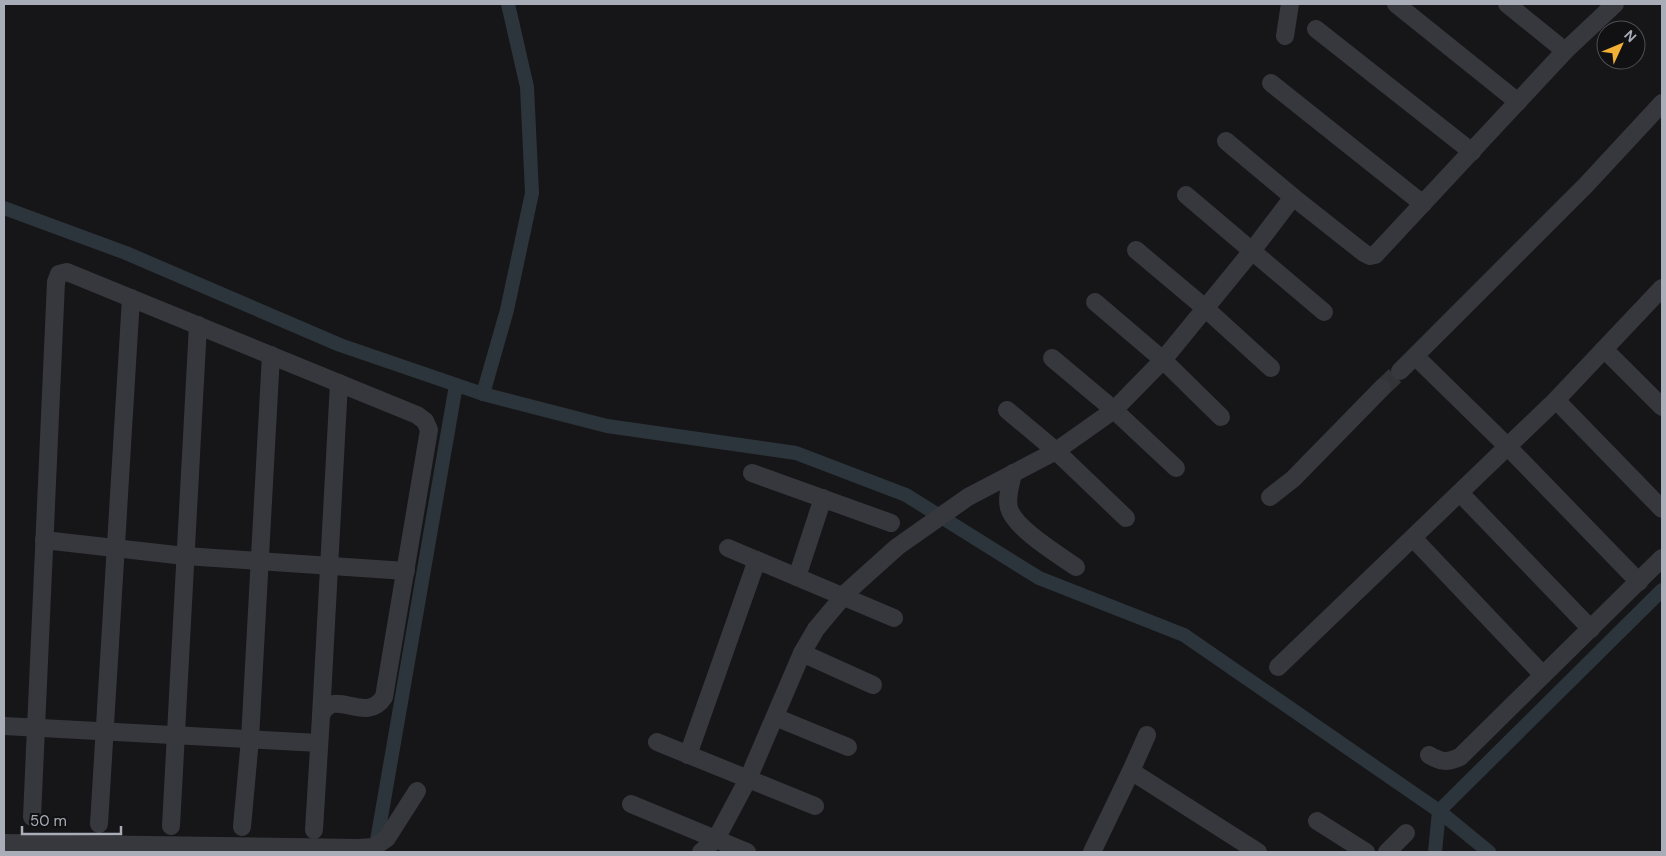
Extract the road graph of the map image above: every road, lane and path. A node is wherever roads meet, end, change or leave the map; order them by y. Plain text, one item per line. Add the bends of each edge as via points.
1 (1290, 4) edge
2 (1396, 4) edge
3 (1507, 4) edge
4 (1615, 4) edge
5 (1316, 29) dead end
6 (1284, 36) dead end
7 (1566, 51) junction
8 (1272, 83) dead end
9 (1518, 102) junction
10 (1662, 103) edge
11 (1226, 142) dead end
12 (1472, 152) junction
13 (1186, 195) dead end
14 (1293, 196) junction
15 (1423, 204) junction
16 (1136, 250) dead end
17 (1252, 251) junction
18 (131, 298) junction
19 (1658, 300) edge
20 (1095, 302) dead end
21 (1205, 308) junction
22 (1324, 312) dead end
23 (198, 325) junction
24 (1604, 348) junction
25 (271, 355) junction
26 (1416, 357) junction
27 (1052, 358) dead end
28 (1163, 360) junction
29 (1271, 368) dead end
30 (1400, 371) tunnel mouth
31 (339, 383) junction
32 (1382, 388) tunnel mouth
33 (1556, 400) junction
34 (1662, 407) edge
35 (1007, 410) dead end
36 (1114, 410) junction
37 (1221, 417) dead end
38 (1508, 447) junction
39 (1056, 451) junction
40 (1176, 468) dead end
41 (752, 472) dead end
42 (1013, 473) junction
43 (1460, 493) junction
44 (1270, 497) dead end
45 (823, 498) junction
46 (1662, 508) edge
47 (1126, 518) dead end
48 (891, 523) dead end
49 (1413, 538) junction
50 (44, 540) junction
51 (728, 548) dead end
52 (116, 549) junction
53 (185, 556) junction
54 (1662, 558) edge
55 (758, 560) junction
56 (259, 561) junction
57 (330, 566) junction
58 (1076, 567) dead end
59 (406, 570) junction
60 (796, 577) junction
61 (1639, 582) junction
62 (843, 596) junction
63 (894, 618) dead end
64 (1591, 629) junction
65 (802, 653) junction
66 (1278, 667) dead end
67 (1543, 675) junction
68 (873, 685) dead end
69 (321, 716) junction
70 (775, 718) junction
71 (4, 726) edge
72 (35, 728) junction
73 (105, 731) junction
74 (175, 735) junction
75 (1147, 735) dead end
76 (250, 739) junction
77 (657, 742) dead end
78 (319, 743) junction
79 (848, 747) dead end
80 (688, 755) junction
81 (1429, 755) dead end
82 (1131, 771) junction
83 (748, 779) junction
84 (417, 791) dead end
85 (631, 804) dead end
86 (815, 806) dead end
87 (32, 817) dead end
88 (1317, 821) dead end
89 (99, 824) dead end
90 (171, 826) dead end
91 (242, 827) dead end
92 (314, 830) dead end
93 (1406, 833) dead end
94 (716, 839) junction
95 (4, 843) edge
96 (60, 848) edge
97 (127, 848) edge
98 (193, 849) edge
99 (259, 849) edge
100 (358, 850) edge
101 (701, 852) edge
102 (747, 852) edge
103 (1092, 852) edge
104 (1258, 852) edge
105 (1365, 852) edge
106 (1387, 852) edge

1 - 6 street
2 - 9 street
3 - 7 street
4 - 7 street
5 - 12 street
7 - 9 street
8 - 15 street
9 - 12 street
10 - 26 street
11 - 14 street
12 - 15 street
13 - 17 street
14 - 15 street via 1370,256 1381,250
14 - 17 street
16 - 21 street
17 - 21 street
17 - 22 street
18 - 23 street
18 - 50 street via 67,272 59,274 56,282
18 - 52 street
19 - 24 street
20 - 28 street
21 - 28 street
21 - 29 street
23 - 25 street
23 - 53 street
24 - 33 street
24 - 34 street
25 - 31 street
25 - 56 street
26 - 30 street
26 - 38 street
27 - 36 street
28 - 36 street
28 - 37 street
31 - 57 street
31 - 59 street via 418,415 429,430
32 - 44 street via 1293,479
33 - 38 street
33 - 46 street
35 - 39 street
36 - 39 street
36 - 40 street
38 - 43 street
38 - 61 street
39 - 42 street
39 - 47 street
41 - 45 street
42 - 58 street via 1008,498 1009,509 1017,522
42 - 62 street via 968,497 897,547
43 - 49 street
43 - 64 street
45 - 48 street
45 - 60 street
49 - 66 street
49 - 67 street
50 - 52 street
50 - 72 street
51 - 55 street
52 - 53 street
52 - 73 street
53 - 56 street
53 - 74 street
54 - 61 street
55 - 60 street
55 - 80 street
56 - 57 street
56 - 76 street
57 - 59 street
57 - 69 street
59 - 69 street via 384,697 378,706 364,709 329,704
60 - 62 street
61 - 64 street
62 - 63 street
62 - 65 street
64 - 67 street
65 - 68 street
65 - 70 street
67 - 81 street via 1460,756 1450,762 1442,762
69 - 78 street
70 - 79 street
70 - 83 street
71 - 72 street
72 - 73 street
72 - 87 street
73 - 74 street
73 - 89 street
74 - 76 street
74 - 90 street
75 - 82 street
76 - 78 street
76 - 91 street
77 - 80 street
78 - 92 street
80 - 83 street
82 - 103 street
82 - 104 street
83 - 86 street
83 - 94 street
84 - 100 street via 387,838 374,847
85 - 94 street
88 - 105 street
93 - 106 street
94 - 101 street
94 - 102 street
95 - 96 street
96 - 97 street
97 - 98 street
98 - 99 street
99 - 100 street

